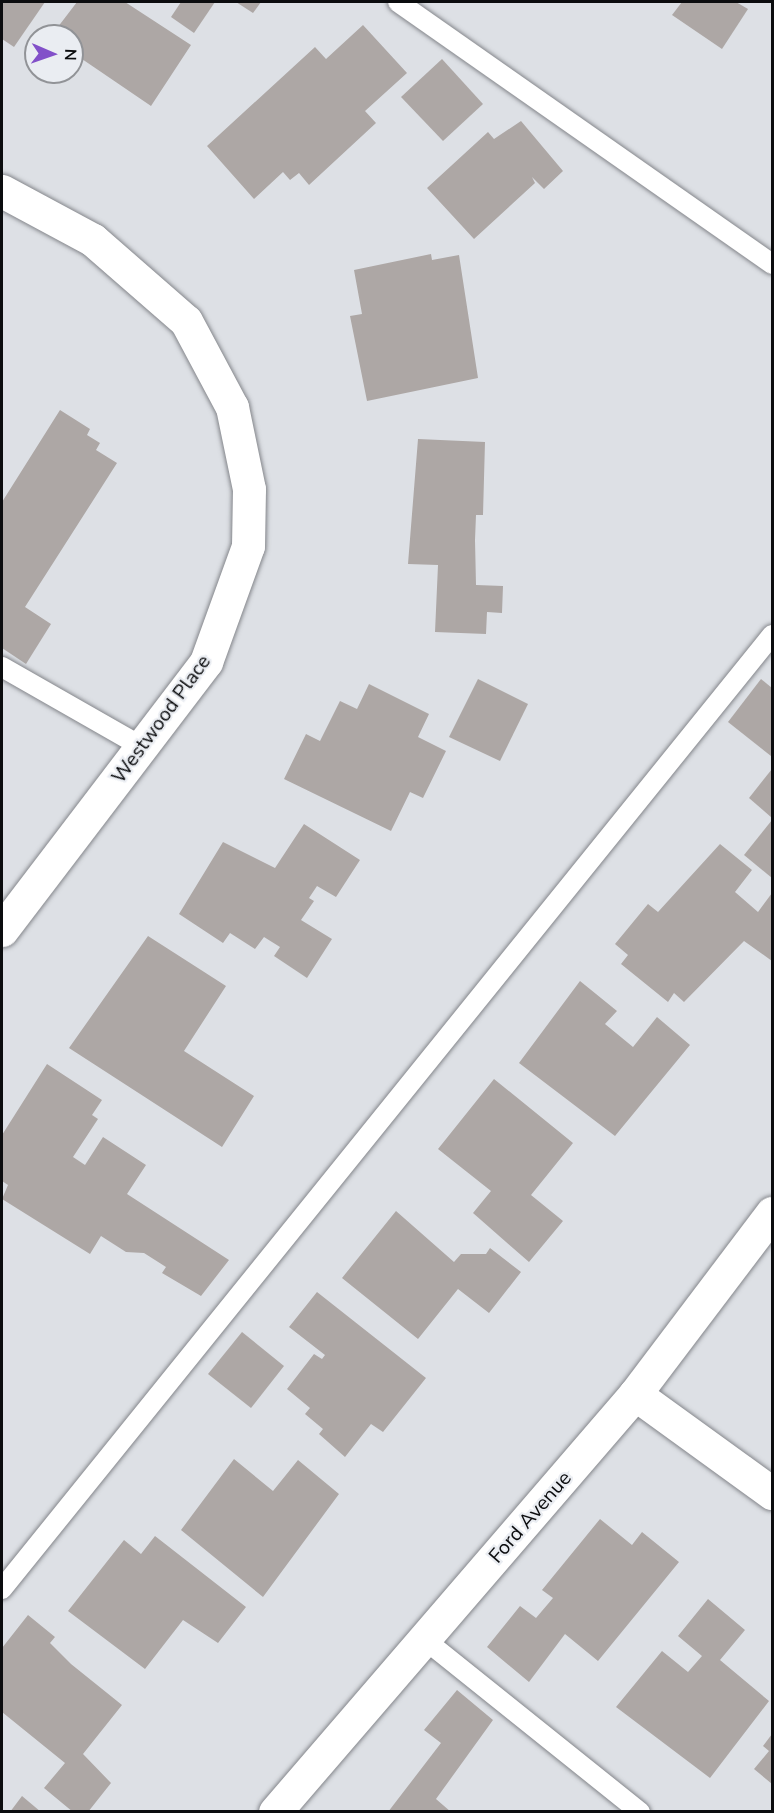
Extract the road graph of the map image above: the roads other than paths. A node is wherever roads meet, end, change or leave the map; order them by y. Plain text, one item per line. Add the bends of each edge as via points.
1 (398, 2) edge
2 (2, 192) edge
3 (772, 264) edge
4 (772, 635) edge
5 (2, 667) edge
6 (142, 747) junction
7 (2, 930) edge
8 (772, 1213) edge
9 (635, 1394) junction
10 (772, 1493) edge
11 (2, 1589) edge
12 (424, 1639) junction
13 (275, 1812) edge
14 (640, 1812) edge

1 - 3 lane
2 - 6 street, Westwood Place via 93,240 186,321 232,407 249,489 248,546 206,662
4 - 11 lane
5 - 6 lane
6 - 7 street, Westwood Place
8 - 9 street, Ford Avenue
9 - 10 street
9 - 12 street, Ford Avenue
12 - 13 street, Ford Avenue
12 - 14 lane

